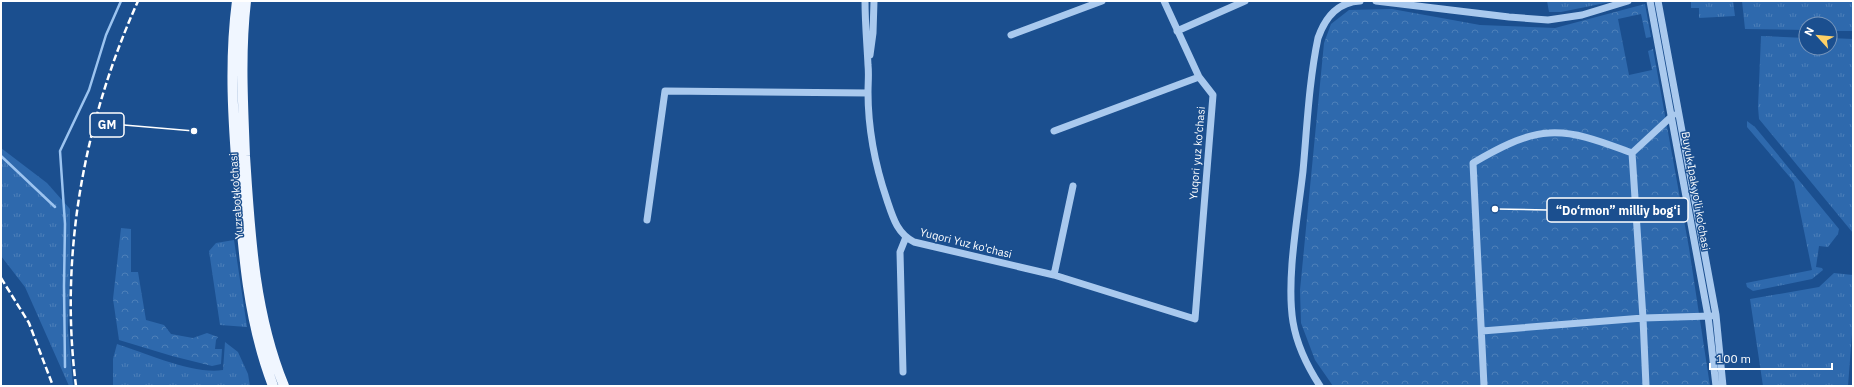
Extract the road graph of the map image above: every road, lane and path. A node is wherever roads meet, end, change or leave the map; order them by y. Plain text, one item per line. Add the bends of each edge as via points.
1 (237, 1) edge
2 (246, 1) edge
3 (864, 1) edge
4 (874, 1) edge
5 (1102, 1) edge
6 (1164, 1) edge
7 (1246, 1) edge
8 (1360, 1) edge
9 (1376, 1) edge
10 (1628, 1) edge
11 (1650, 1) edge
12 (1658, 1) edge
13 (1177, 31) junction
14 (1011, 35) dead end
15 (868, 65) junction
16 (1199, 77) junction
17 (868, 93) junction
18 (1679, 114) junction
19 (1671, 116) junction
20 (1054, 131) dead end
21 (1632, 153) junction
22 (1073, 186) dead end
23 (647, 220) dead end
24 (906, 237) junction
25 (1054, 276) junction
26 (1716, 315) junction
27 (1708, 316) junction
28 (1643, 318) junction
29 (1195, 319) joint
30 (1482, 331) junction
31 (903, 372) dead end
32 (273, 386) edge
33 (284, 386) edge
34 (1320, 386) edge
35 (1484, 386) edge
36 (1646, 386) edge
37 (1716, 386) edge
38 (1724, 386) edge

1 - 32 main road, Yuzrabot ko'chasi via 232,49 232,89 240,222 251,305 261,351
2 - 33 main road, Yuzrabot ko'chasi via 242,43 242,95 252,241 264,324
3 - 15 street, Yuqori Yuz ko'chasi
4 - 15 street, Yuqori Yuz ko'chasi
5 - 14 street
6 - 13 street, Yuqori yuz ko'chasi
7 - 13 street
8 - 34 street via 1348,3 1334,12 1323,24 1318,38 1295,241 1291,287 1293,321 1306,364
9 - 10 street via 1548,20 1582,16
11 - 19 street, Buyuk Ipak yo'li ko'chasi
12 - 18 street, Buyuk Ipak yo'li ko'chasi
13 - 16 street, Yuqori yuz ko'chasi
15 - 17 street, Yuqori Yuz ko'chasi
16 - 20 street
16 - 29 street, Yuqori yuz ko'chasi via 1213,95
17 - 23 street via 665,92
17 - 24 street, Yuqori Yuz ko'chasi via 877,173 898,230
18 - 19 street
18 - 26 street, Buyuk Ipak yo'li ko'chasi
19 - 21 street
19 - 27 street, Buyuk Ipak yo'li ko'chasi
21 - 28 street
21 - 30 street via 1574,135 1549,133 1522,139 1493,150 1473,163
22 - 25 street
24 - 25 street, Yuqori Yuz ko'chasi via 914,242
24 - 31 street via 900,252
25 - 29 street, Yuqori Yuz ko'chasi
26 - 27 street
26 - 38 street, Buyuk Ipak yo'li ko'chasi
27 - 28 street
27 - 37 street, Buyuk Ipak yo'li ko'chasi
28 - 30 street
28 - 36 street
30 - 35 street

